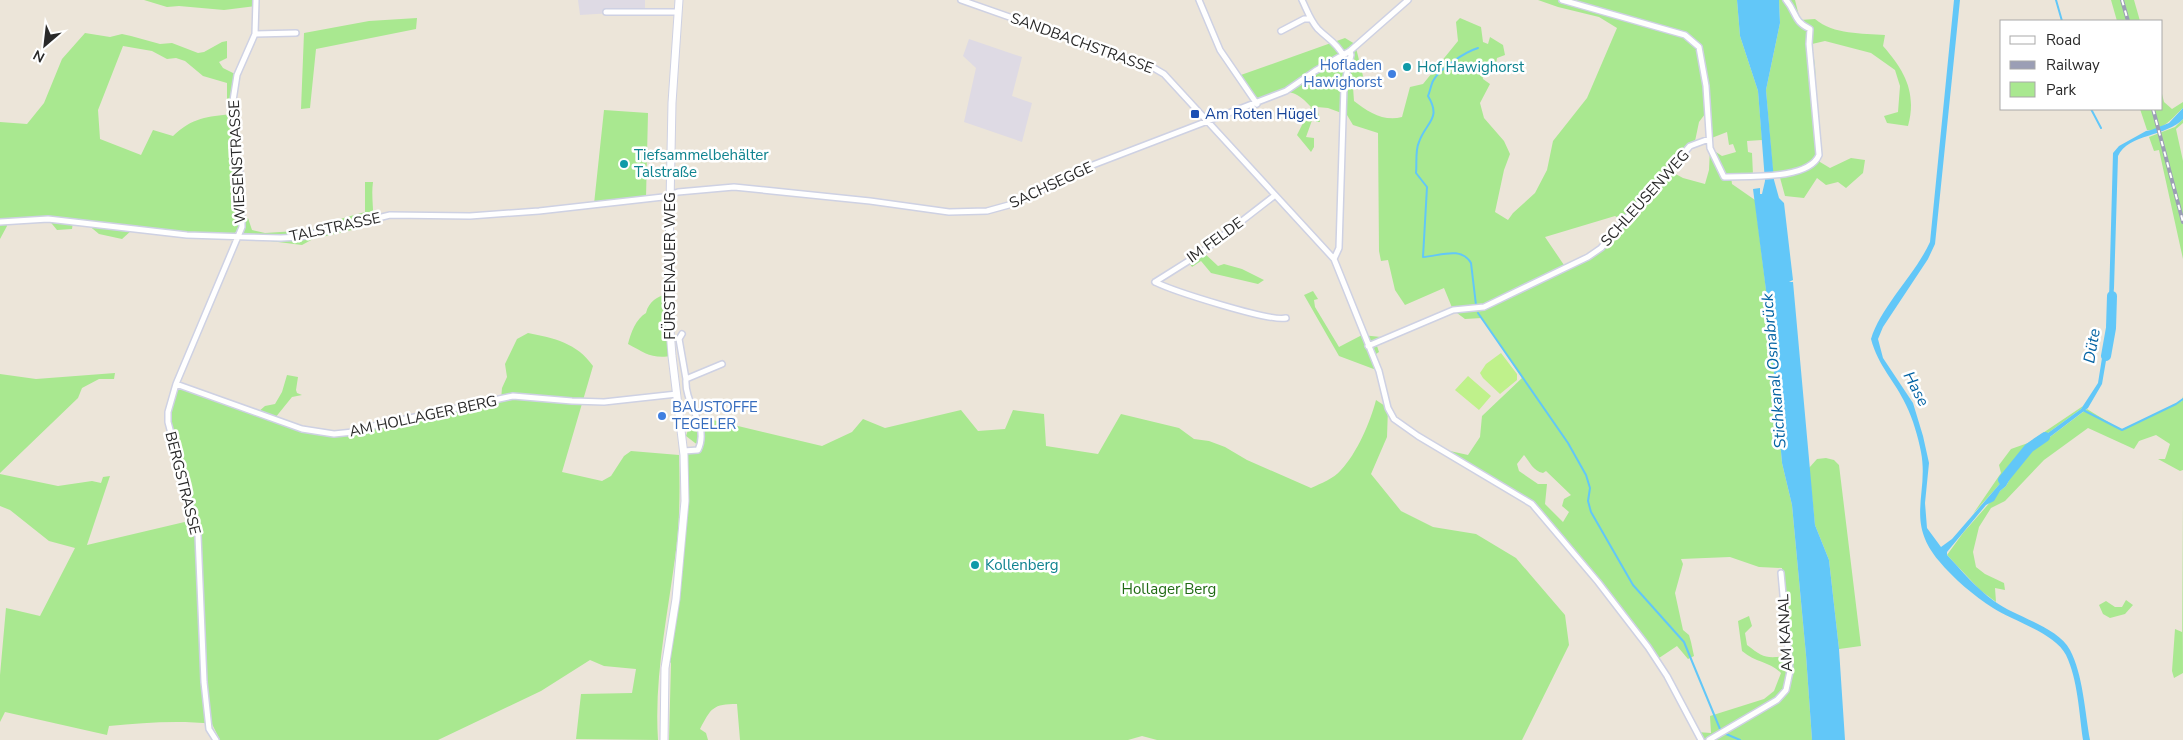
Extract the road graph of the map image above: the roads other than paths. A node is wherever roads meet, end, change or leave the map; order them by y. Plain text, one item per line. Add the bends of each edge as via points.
1 (256, 0) edge
2 (679, 0) edge
3 (961, 0) edge
4 (1199, 0) edge
5 (1302, 0) edge
6 (1408, 0) edge
7 (1562, 0) edge
8 (1786, 0) edge
9 (606, 12) dead end
10 (678, 12) junction
11 (1310, 18) junction
12 (1282, 31) dead end
13 (296, 33) dead end
14 (255, 34) junction
15 (1350, 51) junction
16 (1343, 55) junction
17 (1257, 104) junction
18 (1208, 122) junction
19 (1709, 139) junction
20 (1702, 142) junction
21 (1710, 148) junction
22 (670, 195) junction
23 (1274, 196) junction
24 (0, 222) edge
25 (238, 237) junction
26 (1334, 259) junction
27 (1286, 318) dead end
28 (682, 334) dead end
29 (1368, 346) junction
30 (722, 364) dead end
31 (686, 380) junction
32 (176, 384) junction
33 (677, 394) junction
34 (684, 451) junction
35 (1781, 574) dead end
36 (216, 740) edge
37 (664, 740) edge
38 (1701, 740) edge
39 (1709, 740) edge

1 - 14 street, WIESENSTRASSE
2 - 10 street, FÜRSTENAUER WEG
3 - 18 street, SANDBACHSTRASSE via 1152,67 1164,74
4 - 17 street via 1220,50
5 - 11 street
6 - 15 street, SACHSEGGE
7 - 19 street, SCHLEUSENWEG via 1685,35 1699,47 1706,86
8 - 21 street, SCHLEUSENWEG via 1795,18 1810,29 1819,155 1816,162 1807,169 1779,174 1724,177
9 - 10 street
10 - 22 street, FÜRSTENAUER WEG
11 - 12 street
11 - 16 street via 1333,40
13 - 14 street
14 - 25 street, WIESENSTRASSE via 237,75 232,107 242,219
15 - 16 street, SACHSEGGE
15 - 26 street via 1341,135 1339,248
16 - 17 street, SACHSEGGE via 1286,91
17 - 18 street, SACHSEGGE
18 - 22 street, SACHSEGGE via 1085,168 1016,203 982,212 949,212 734,187
18 - 23 street, SANDBACHSTRASSE
19 - 20 street, SCHLEUSENWEG
19 - 21 street, SCHLEUSENWEG
20 - 21 street, SCHLEUSENWEG
20 - 29 street, SCHLEUSENWEG via 1690,146 1601,248 1588,257 1484,307 1453,310
22 - 25 street, TALSTRASSE via 470,216 390,215 300,237
22 - 33 street, FÜRSTENAUER WEG via 668,303
23 - 26 street, SANDBACHSTRASSE
23 - 27 street, IM FELDE via 1198,255 1155,282 1263,316 1279,320
24 - 25 street, TALSTRASSE via 48,219 187,235
25 - 32 street, BERGSTRASSE
26 - 29 street
28 - 31 street via 679,339
29 - 38 street via 1388,408 1400,424 1532,504 1648,647
30 - 31 street
31 - 34 street via 690,404 700,420 700,442 698,450
32 - 33 street, AM HOLLAGER BERG via 302,429 334,434 513,396 604,402
32 - 36 street, BERGSTRASSE via 168,422 198,535 204,682 209,729
33 - 34 street, FÜRSTENAUER WEG
34 - 37 street, FÜRSTENAUER WEG via 685,500 676,599 665,668
35 - 39 street, AM KANAL via 1790,671 1786,690 1777,700

